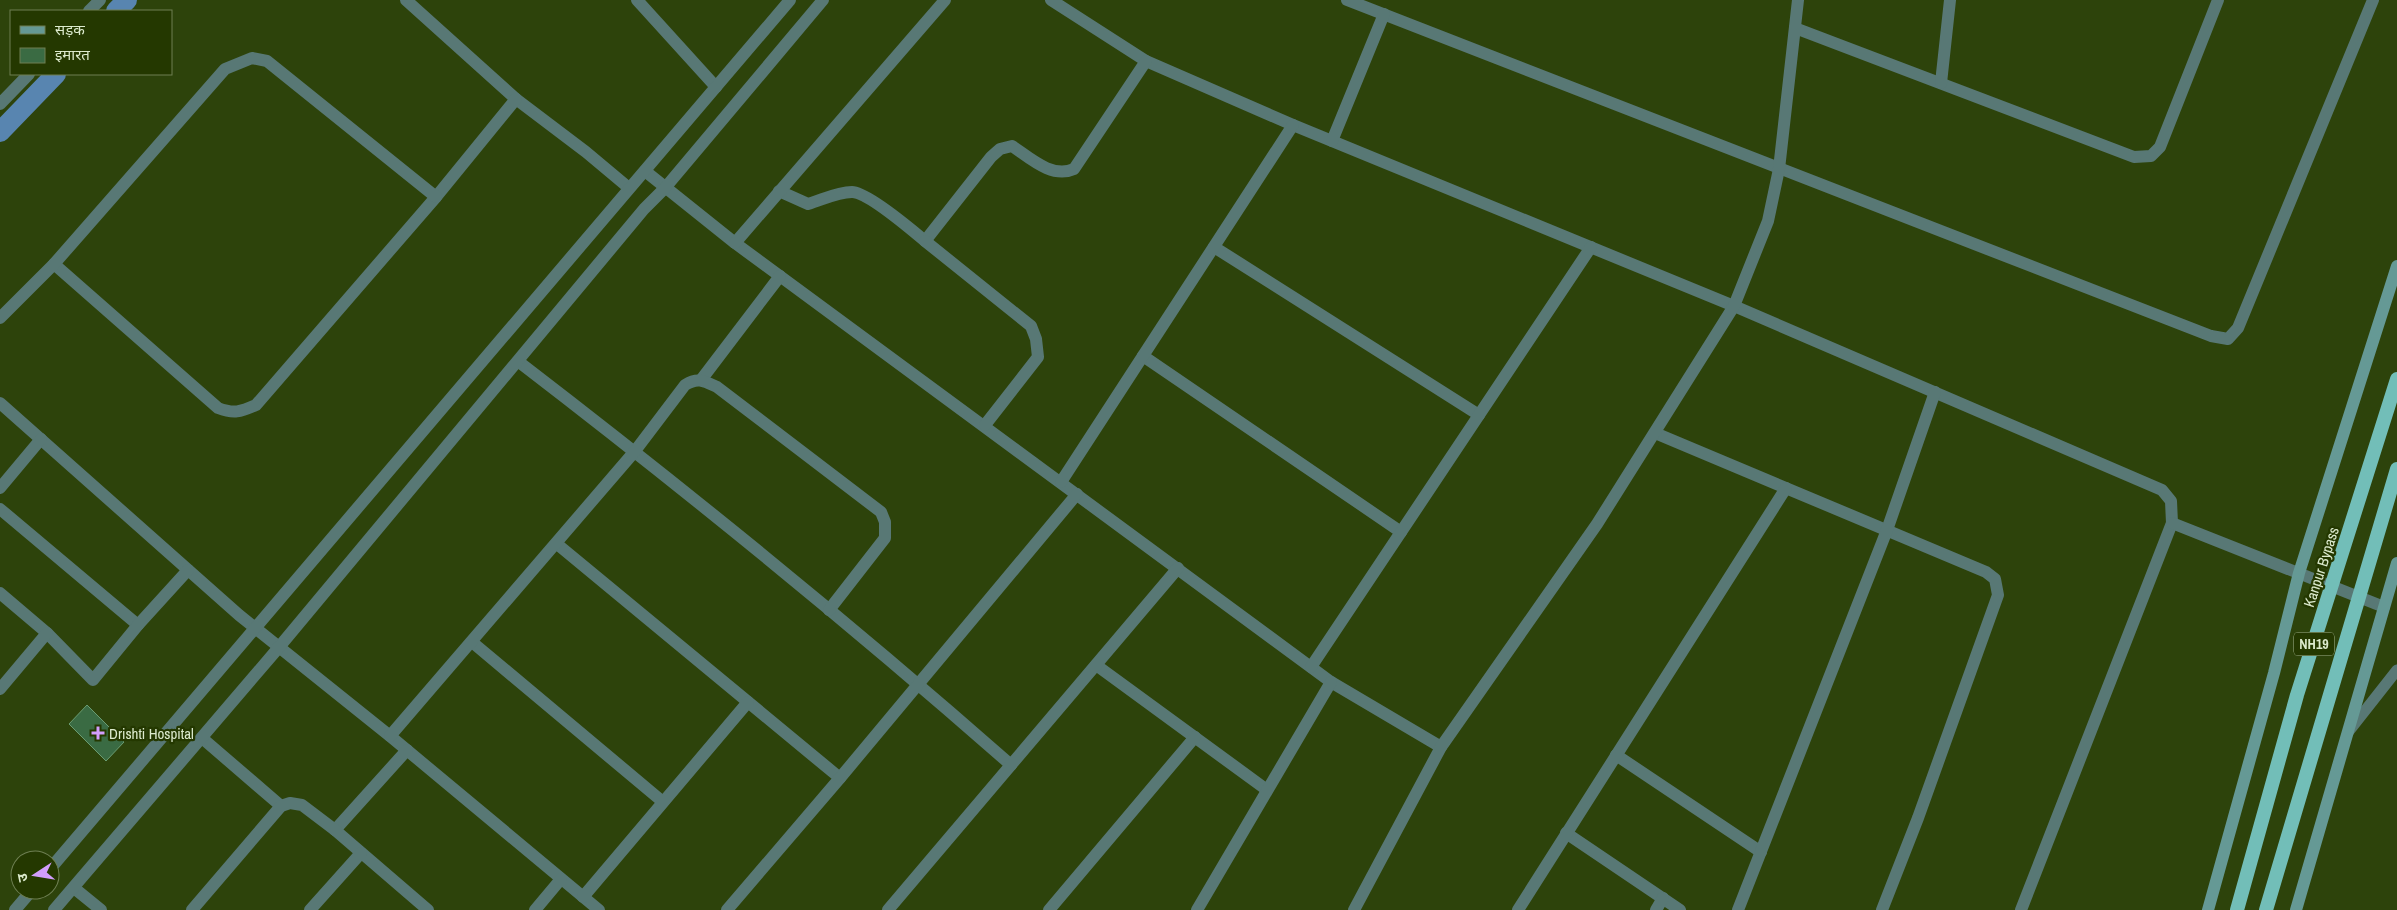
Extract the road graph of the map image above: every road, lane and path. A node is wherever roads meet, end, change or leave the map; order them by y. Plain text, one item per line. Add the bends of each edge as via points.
1 (100, 0) edge
2 (406, 0) edge
3 (637, 0) edge
4 (790, 0) edge
5 (823, 0) edge
6 (944, 0) edge
7 (1051, 0) edge
8 (1347, 0) edge
9 (1798, 0) edge
10 (1950, 0) edge
11 (2218, 0) edge
12 (2373, 0) edge
13 (90, 10) edge
14 (1384, 14) junction
15 (1795, 28) junction
16 (1146, 61) junction
17 (28, 75) edge
18 (1941, 83) junction
19 (716, 87) junction
20 (516, 99) junction
21 (0, 104) edge
22 (1293, 125) junction
23 (1332, 141) junction
24 (1779, 169) junction
25 (645, 171) junction
26 (629, 188) junction
27 (664, 188) junction
28 (779, 191) junction
29 (436, 197) junction
30 (925, 241) junction
31 (735, 243) junction
32 (1214, 246) junction
33 (1591, 247) junction
34 (54, 264) junction
35 (2397, 266) edge
36 (780, 276) junction
37 (1734, 306) junction
38 (0, 318) edge
39 (1143, 356) junction
40 (519, 362) junction
41 (2397, 379) edge
42 (701, 380) junction
43 (1935, 392) junction
44 (0, 403) edge
45 (1479, 415) junction
46 (985, 425) junction
47 (1655, 433) junction
48 (41, 439) junction
49 (635, 451) junction
50 (2397, 469) edge
51 (1061, 482) junction
52 (0, 488) edge
53 (1786, 488) junction
54 (1077, 494) junction
55 (0, 509) edge
56 (2172, 523) junction
57 (1887, 530) junction
58 (1401, 532) junction
59 (557, 544) junction
60 (2397, 563) edge
61 (1178, 568) junction
62 (188, 570) junction
63 (2299, 573) junction
64 (0, 593) edge
65 (2384, 607) junction
66 (829, 610) junction
67 (138, 625) junction
68 (255, 628) junction
69 (47, 633) junction
70 (472, 642) junction
71 (280, 646) junction
72 (1096, 665) junction
73 (1311, 667) junction
74 (2397, 670) edge
75 (1331, 682) junction
76 (919, 684) junction
77 (0, 689) edge
78 (748, 702) junction
79 (2348, 732) junction
80 (390, 736) junction
81 (1195, 737) junction
82 (202, 738) junction
83 (1441, 746) junction
84 (407, 750) junction
85 (1616, 755) junction
86 (1012, 764) junction
87 (840, 778) junction
88 (1267, 790) junction
89 (663, 802) junction
90 (281, 806) junction
91 (335, 830) junction
92 (1566, 833) junction
93 (1760, 852) junction
94 (360, 853) junction
95 (60, 857) edge
96 (561, 879) junction
97 (74, 888) junction
98 (583, 897) junction
99 (1663, 898) junction
100 (24, 900) edge
101 (424, 909) edge
102 (15, 910) edge
103 (54, 910) edge
104 (101, 910) edge
105 (192, 910) edge
106 (310, 910) edge
107 (535, 910) edge
108 (598, 910) edge
109 (727, 910) edge
110 (888, 910) edge
111 (1049, 910) edge
112 (1196, 910) edge
113 (1354, 910) edge
114 (1518, 910) edge
115 (1656, 910) edge
116 (1680, 910) edge
117 (1738, 910) edge
118 (1882, 910) edge
119 (2021, 910) edge
120 (2208, 910) edge
121 (2237, 910) edge
122 (2266, 910) edge
123 (2296, 910) edge

1 - 13 street
2 - 20 street
3 - 19 street
4 - 19 street
5 - 27 street
6 - 28 street
7 - 16 street
8 - 14 street
9 - 15 street
10 - 18 street
11 - 18 street via 2160,148 2151,156 2134,157
12 - 24 street via 2238,328 2228,339 2210,336
14 - 23 street
14 - 24 street
15 - 18 street
15 - 24 street
16 - 22 street
16 - 30 street via 1074,168 1053,172 1012,146 1000,149
17 - 21 street
19 - 25 street
20 - 26 street
20 - 29 street
22 - 23 street
22 - 32 street
23 - 33 street
24 - 37 street via 1768,222
25 - 26 street
25 - 27 street
26 - 68 street
27 - 31 street
27 - 40 street
28 - 30 street via 808,204 856,192
28 - 31 street
29 - 34 street via 267,61 252,58 224,69
29 - 34 street via 256,405 231,413 218,408
30 - 46 street via 1031,326 1036,339 1038,357
31 - 36 street
32 - 39 street
32 - 45 street
33 - 37 street
33 - 45 street
34 - 38 street
35 - 63 main road
36 - 42 street
36 - 46 street
37 - 43 street
37 - 47 street
39 - 51 street
39 - 58 street
40 - 49 street
40 - 71 street
41 - 121 highway, Kanpur Bypass / NH19, bridge via 2297,695
42 - 49 street via 685,385
42 - 66 street via 717,387 881,512 886,522 885,538
43 - 56 street via 2162,490 2171,501
43 - 57 street
44 - 48 street
45 - 58 street
46 - 51 street
47 - 53 street
47 - 83 street via 1597,524
48 - 52 street
48 - 62 street
49 - 59 street
49 - 66 street
50 - 122 highway, NH19, bridge
51 - 54 street
53 - 57 street
53 - 85 street
54 - 61 street
54 - 76 street
55 - 67 street
56 - 63 street
56 - 119 street
57 - 93 street
57 - 118 street via 1986,572 1995,579 1998,595
58 - 73 street
59 - 70 street
59 - 78 street
60 - 65 main road
61 - 72 street
61 - 73 street
62 - 67 street
62 - 68 street
63 - 65 street
63 - 120 main road
64 - 69 street
65 - 79 main road
66 - 76 street
67 - 69 street via 93,680
68 - 71 street
68 - 95 street
69 - 77 street
70 - 80 street
70 - 89 street
71 - 80 street
71 - 82 street
72 - 81 street
72 - 86 street
73 - 75 street
74 - 79 lane
75 - 83 street
75 - 88 street
76 - 86 street
76 - 87 street
78 - 87 street
78 - 89 street
79 - 123 main road
80 - 84 street
81 - 88 street
81 - 111 street
82 - 90 street
82 - 97 street
83 - 113 street
84 - 91 street
84 - 96 street
85 - 92 street
85 - 93 street
86 - 110 street
87 - 109 street
88 - 112 street
89 - 98 street
90 - 91 street via 290,803 302,805
90 - 105 street
91 - 94 street
92 - 99 street
92 - 114 street
93 - 117 street
94 - 101 street
94 - 106 street
96 - 98 street
96 - 107 street
97 - 103 street
97 - 104 street
98 - 108 street
99 - 115 street
99 - 116 street
100 - 102 street

